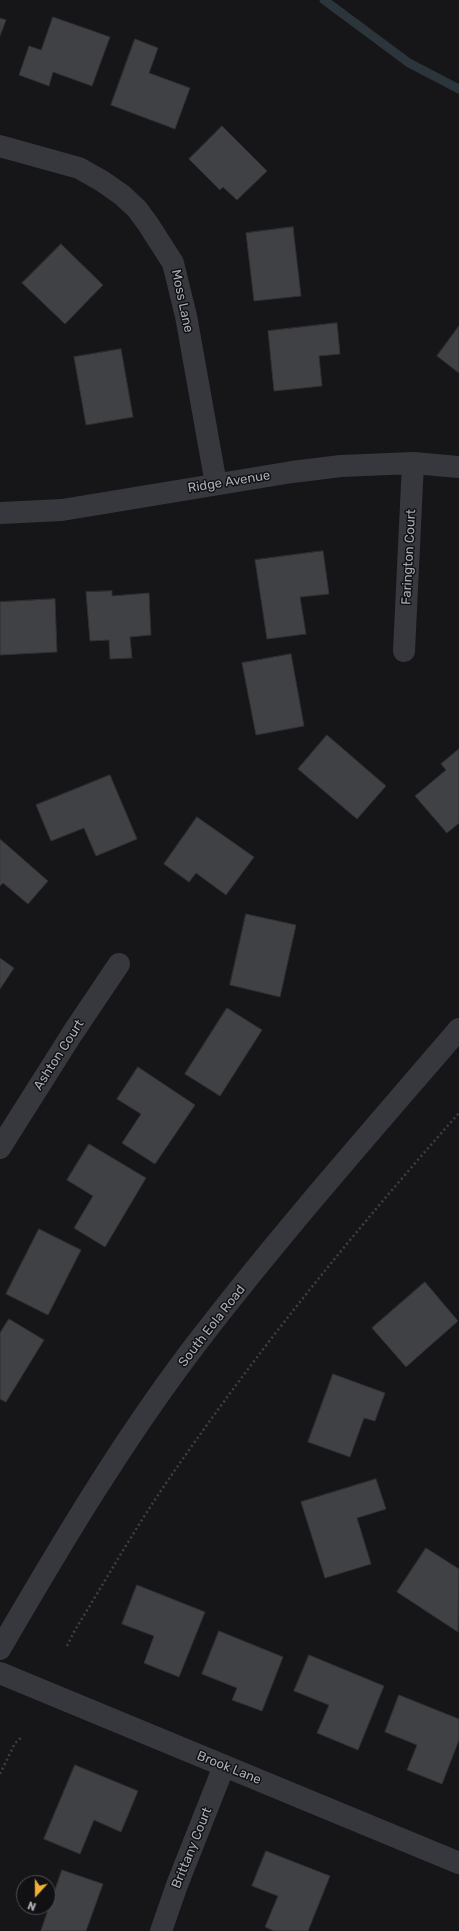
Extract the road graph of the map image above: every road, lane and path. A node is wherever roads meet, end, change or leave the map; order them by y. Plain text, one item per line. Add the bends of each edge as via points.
1 (0, 146) edge
2 (414, 463) junction
3 (459, 467) edge
4 (216, 484) junction
5 (0, 513) edge
6 (404, 651) dead end
7 (119, 964) dead end
8 (459, 1029) edge
9 (459, 1113) edge
10 (0, 1148) edge
11 (68, 1646) dead end
12 (0, 1649) edge
13 (0, 1673) edge
14 (22, 1737) dead end
15 (224, 1766) junction
16 (0, 1774) edge
17 (459, 1863) edge
18 (161, 1931) edge

1 - 4 street, Moss Lane via 79,168 102,181 137,210 169,256 186,316
2 - 3 street, Ridge Avenue
2 - 4 street, Ridge Avenue via 342,466
2 - 6 street, Farington Court
4 - 5 street, Ridge Avenue via 62,510
7 - 10 street, Ashton Court
8 - 12 street, South Eola Road via 279,1239 193,1349 139,1423 58,1548
9 - 11 path via 340,1251 250,1365 172,1474 75,1630
13 - 15 street, Brook Lane
14 - 16 path via 15,1744
15 - 17 street, Brook Lane
15 - 18 street, Brittany Court via 176,1885

